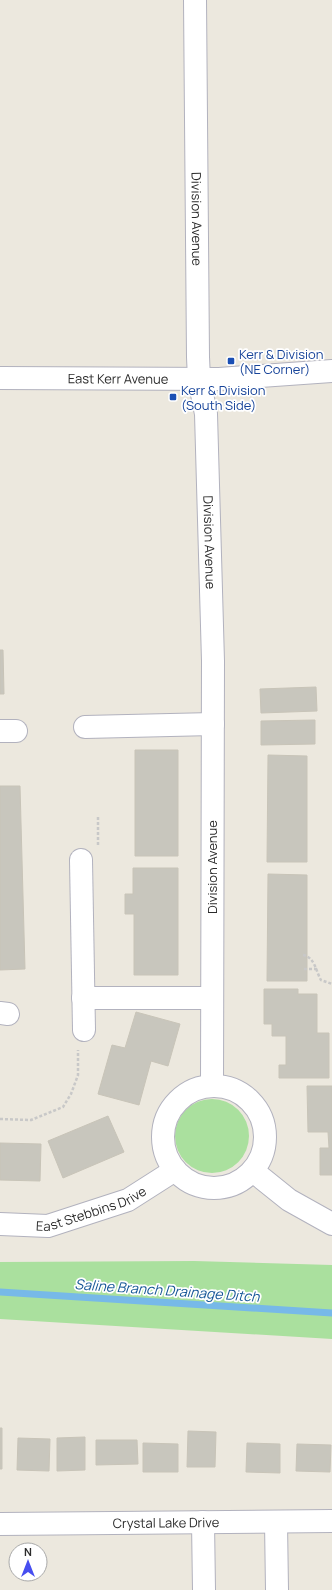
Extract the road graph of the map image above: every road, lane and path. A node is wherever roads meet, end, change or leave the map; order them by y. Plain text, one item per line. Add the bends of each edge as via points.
1 (195, 0) edge
2 (332, 371) edge
3 (0, 378) edge
4 (199, 379) junction
5 (212, 724) junction
6 (85, 727) dead end
7 (81, 860) dead end
8 (303, 955) dead end
9 (304, 969) dead end
10 (316, 969) junction
11 (332, 984) edge
12 (83, 998) junction
13 (212, 998) junction
14 (84, 1030) joint
15 (212, 1086) junction
16 (0, 1119) edge
17 (175, 1170) junction
18 (253, 1171) junction
19 (0, 1224) edge
20 (332, 1224) edge
21 (332, 1521) edge
22 (203, 1522) junction
23 (276, 1522) junction
24 (0, 1524) edge
25 (204, 1590) edge
26 (277, 1590) edge

1 - 4 street, Division Avenue
2 - 4 street, East Kerr Avenue
3 - 4 street, East Kerr Avenue
4 - 5 street, Division Avenue via 206,414 213,661
5 - 6 street
5 - 13 street, Division Avenue
7 - 12 street
8 - 10 path via 311,960
9 - 10 path
10 - 11 path via 321,980
12 - 13 street
12 - 14 street
13 - 15 street, Division Avenue
14 - 16 path via 78,1036 78,1075 63,1107 31,1120
15 - 17 street via 196,1090 182,1098 171,1110 163,1141 167,1156
15 - 18 street via 229,1088 244,1096 256,1108 264,1123 266,1140 262,1157
17 - 18 street via 188,1181 205,1188 222,1188 239,1182
17 - 19 street, East Stebbins Drive via 128,1200 48,1226
18 - 20 street via 289,1200
21 - 23 street, Crystal Lake Drive
22 - 23 street, Crystal Lake Drive
22 - 24 street, Crystal Lake Drive
22 - 25 street
23 - 26 street

